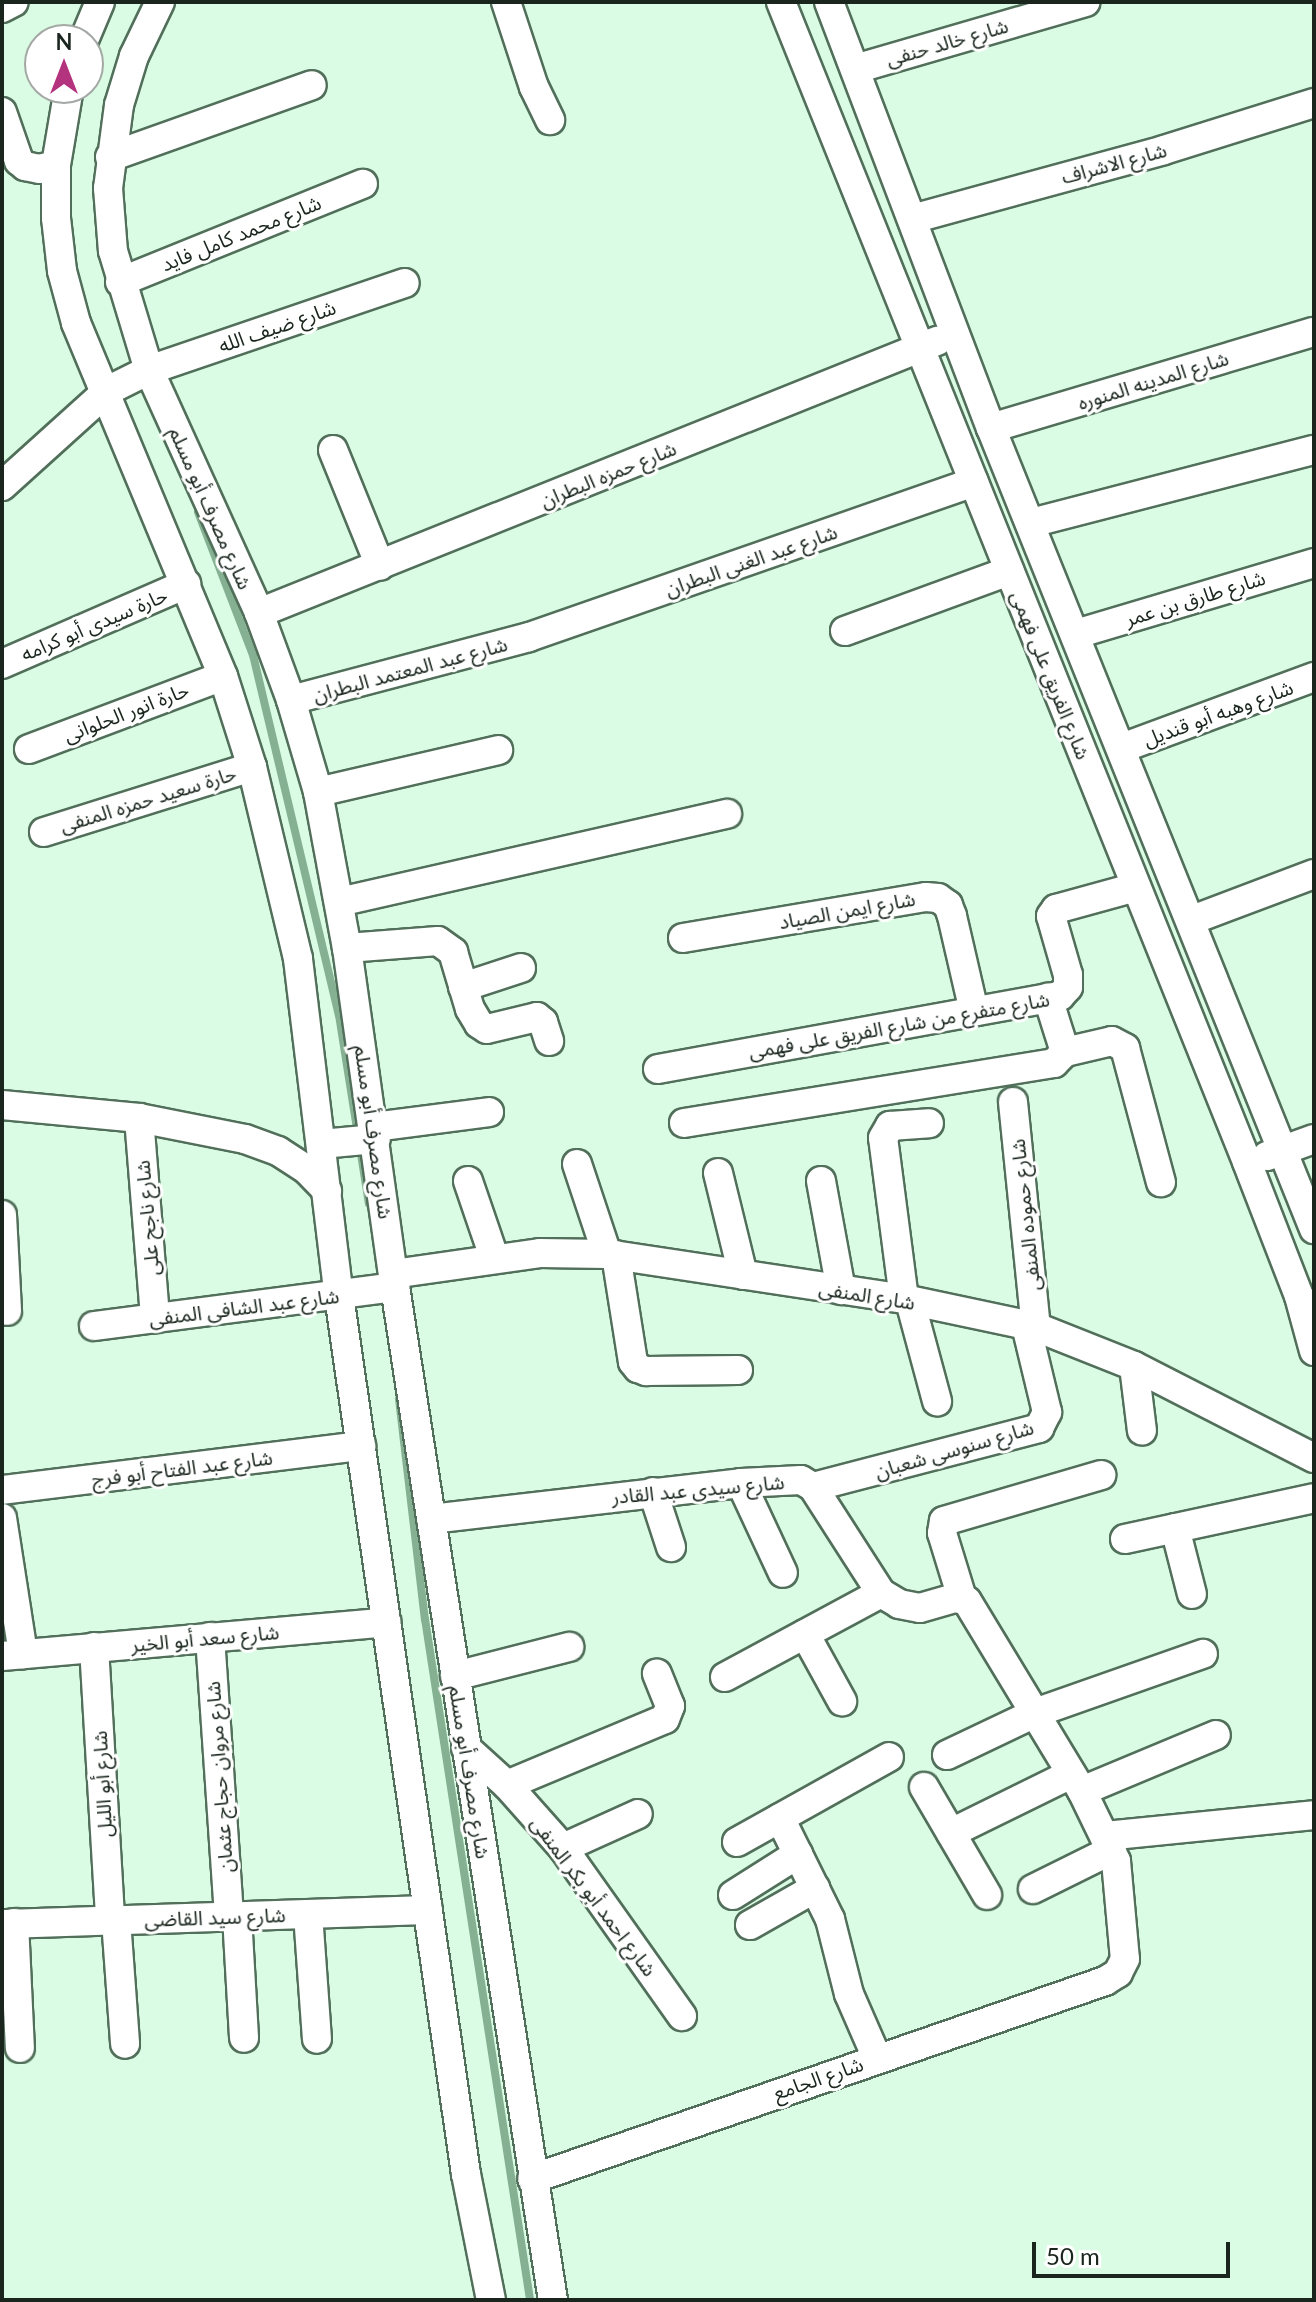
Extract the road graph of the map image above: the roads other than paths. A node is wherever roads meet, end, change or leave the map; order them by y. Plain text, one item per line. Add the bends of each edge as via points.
1 (100, 2) edge
2 (160, 2) edge
3 (506, 2) edge
4 (781, 2) edge
5 (829, 2) edge
6 (1085, 2) edge
7 (91, 24) edge
8 (855, 69) junction
9 (312, 85) dead end
10 (1314, 103) edge
11 (66, 104) edge
12 (2, 112) edge
13 (550, 120) dead end
14 (110, 157) junction
15 (56, 165) junction
16 (363, 184) dead end
17 (912, 219) junction
18 (120, 282) junction
19 (405, 283) dead end
20 (1314, 332) edge
21 (956, 334) junction
22 (920, 348) junction
23 (149, 370) junction
24 (107, 391) junction
25 (991, 428) junction
26 (333, 450) dead end
27 (1314, 450) edge
28 (6, 473) edge
29 (974, 482) junction
30 (1031, 523) junction
31 (1314, 563) edge
32 (380, 566) junction
33 (1009, 571) junction
34 (186, 584) junction
35 (259, 613) junction
36 (845, 631) dead end
37 (1076, 634) junction
38 (529, 637) joint
39 (2, 664) edge
40 (223, 676) junction
41 (1314, 677) edge
42 (291, 700) junction
43 (1122, 748) junction
44 (29, 749) dead end
45 (498, 750) dead end
46 (252, 767) junction
47 (318, 792) junction
48 (727, 814) dead end
49 (44, 832) dead end
50 (1172, 871) junction
51 (1314, 874) edge
52 (1135, 885) junction
53 (339, 902) junction
54 (1192, 920) junction
55 (683, 938) dead end
56 (347, 948) junction
57 (521, 968) dead end
58 (463, 987) junction
59 (1048, 998) junction
60 (974, 1011) junction
61 (549, 1041) dead end
62 (1065, 1052) junction
63 (658, 1069) dead end
64 (1013, 1102) dead end
65 (2, 1105) edge
66 (489, 1112) dead end
67 (139, 1118) junction
68 (684, 1123) dead end
69 (929, 1123) dead end
70 (375, 1133) junction
71 (1314, 1139) edge
72 (321, 1144) junction
73 (1284, 1150) junction
74 (1247, 1162) junction
75 (577, 1164) dead end
76 (718, 1173) dead end
77 (468, 1181) dead end
78 (821, 1181) dead end
79 (1161, 1182) dead end
80 (327, 1191) junction
81 (2, 1215) edge
82 (1314, 1229) edge
83 (2, 1233) edge
84 (611, 1255) junction
85 (494, 1257) junction
86 (743, 1275) junction
87 (394, 1280) junction
88 (841, 1290) junction
89 (339, 1296) junction
90 (907, 1300) junction
91 (7, 1311) dead end
92 (155, 1318) junction
93 (94, 1326) dead end
94 (1031, 1326) junction
95 (1314, 1351) edge
96 (1134, 1366) junction
97 (738, 1370) dead end
98 (937, 1401) dead end
99 (1142, 1431) dead end
100 (361, 1446) junction
101 (1314, 1458) edge
102 (1101, 1475) dead end
103 (741, 1483) junction
104 (813, 1487) junction
105 (2, 1490) edge
106 (653, 1492) junction
107 (1314, 1498) edge
108 (2, 1518) edge
109 (431, 1519) junction
110 (1175, 1528) junction
111 (1125, 1539) dead end
112 (671, 1547) dead end
113 (783, 1573) dead end
114 (881, 1593) junction
115 (1192, 1594) dead end
116 (962, 1598) junction
117 (387, 1622) junction
118 (805, 1634) junction
119 (210, 1637) junction
120 (94, 1647) junction
121 (569, 1647) dead end
122 (1203, 1654) dead end
123 (13, 1655) edge
124 (657, 1673) dead end
125 (455, 1676) junction
126 (725, 1677) dead end
127 (842, 1701) dead end
128 (1035, 1713) junction
129 (1216, 1735) dead end
130 (466, 1748) junction
131 (947, 1755) dead end
132 (889, 1757) dead end
133 (1077, 1782) junction
134 (507, 1785) junction
135 (924, 1787) dead end
136 (638, 1814) dead end
137 (1314, 1815) edge
138 (780, 1818) junction
139 (951, 1833) junction
140 (737, 1842) dead end
141 (1109, 1843) junction
142 (563, 1848) junction
143 (798, 1854) junction
144 (815, 1888) junction
145 (1033, 1889) dead end
146 (733, 1895) dead end
147 (987, 1895) dead end
148 (428, 1910) junction
149 (308, 1914) junction
150 (233, 1917) junction
151 (113, 1920) junction
152 (8, 1924) edge
153 (750, 1925) dead end
154 (682, 2016) dead end
155 (244, 2038) dead end
156 (317, 2039) dead end
157 (125, 2044) dead end
158 (20, 2048) dead end
159 (877, 2058) junction
160 (532, 2179) junction
161 (491, 2300) edge
162 (553, 2300) edge

1 - 7 street
2 - 14 street, شارع مصرف أبو مسلم via 134,56
3 - 13 street
4 - 22 street, شارع الفريق على فهمى
5 - 8 street, شارع الفريق على فهمى
6 - 8 street, شارع خالد حنفى
8 - 17 street, شارع الفريق على فهمى
9 - 14 street
10 - 17 street, شارع الاشراف
11 - 15 street
12 - 15 street via 19,161 31,168
14 - 18 street, شارع مصرف أبو مسلم via 109,220
15 - 24 street via 62,271 76,323
16 - 18 street, شارع محمد كامل فايد
17 - 21 street, شارع الفريق على فهمى
18 - 23 street, شارع مصرف أبو مسلم
19 - 23 street, شارع ضيف الله
20 - 25 street, شارع المدينه المنوره
21 - 22 street, شارع حمزه البطران
21 - 25 street, شارع الفريق على فهمى
22 - 29 street, شارع الفريق على فهمى
22 - 32 street, شارع حمزه البطران
23 - 24 street, شارع ضيف الله
23 - 35 street, شارع مصرف أبو مسلم
24 - 28 street, شارع ضيف الله
24 - 34 street
25 - 30 street, شارع الفريق على فهمى
26 - 32 street
27 - 30 street
29 - 33 street, شارع الفريق على فهمى
29 - 38 street, شارع عبد الغنى البطران
30 - 37 street, شارع الفريق على فهمى
31 - 37 street, شارع طارق بن عمر
32 - 35 street, شارع حمزه البطران
33 - 36 street
33 - 52 street, شارع الفريق على فهمى
34 - 39 street, حارة سيدى أبو كرامه
34 - 40 street
35 - 42 street, شارع مصرف أبو مسلم
37 - 43 street, شارع الفريق على فهمى
38 - 42 street, شارع عبد المعتمد البطران
40 - 44 street, حارة انور الحلوانى
40 - 46 street
41 - 43 street, شارع وهبه أبو قنديل
42 - 47 street, شارع مصرف أبو مسلم
43 - 50 street, شارع الفريق على فهمى
45 - 47 street
46 - 49 street, حارة سعيد حمزه المنفى
46 - 72 street via 298,959
47 - 53 street, شارع مصرف أبو مسلم
48 - 53 street
50 - 52 street
50 - 54 street, شارع الفريق على فهمى
51 - 54 street
52 - 59 street, شارع متفرع من شارع الفريق على فهمى via 1056,909 1052,923 1068,987 1060,996
52 - 74 street, شارع الفريق على فهمى
53 - 56 street, شارع مصرف أبو مسلم
54 - 73 street, شارع الفريق على فهمى
55 - 60 street, شارع ايمن الصياد via 938,898 952,916
56 - 58 street via 438,941 453,952
56 - 70 street, شارع مصرف أبو مسلم
57 - 58 street
58 - 61 street via 479,1024 487,1029 537,1017
59 - 60 street, شارع متفرع من شارع الفريق على فهمى
59 - 62 street
60 - 63 street, شارع متفرع من شارع الفريق على فهمى
62 - 68 street via 1054,1063
62 - 79 street via 1112,1041 1125,1048
64 - 94 street, شارع حموده المنفى
65 - 67 street
66 - 70 street
67 - 80 street via 245,1139 278,1151
67 - 92 street, شارع ناجح على
69 - 90 street via 890,1126 883,1138
70 - 72 street
70 - 87 street, شارع مصرف أبو مسلم
71 - 73 street
72 - 80 street
73 - 74 street
73 - 82 street, شارع الفريق على فهمى
74 - 95 street, شارع الفريق على فهمى via 1299,1296
75 - 84 street
76 - 86 street
77 - 85 street
78 - 88 street
80 - 89 street
81 - 83 street
83 - 91 street
84 - 85 street, شارع المنفى
84 - 86 street, شارع المنفى
84 - 97 street via 638,1368
85 - 87 street, شارع المنفى
86 - 88 street, شارع المنفى
87 - 89 street, شارع عبد الشافى المنفى
87 - 109 street, شارع مصرف أبو مسلم
88 - 90 street, شارع المنفى
89 - 92 street, شارع عبد الشافى المنفى
89 - 100 street
90 - 94 street, شارع المنفى
90 - 98 street
92 - 93 street, شارع عبد الشافى المنفى
94 - 96 street, شارع المنفى
94 - 104 street, شارع سنوسى شعبان via 1047,1412 1039,1428
96 - 99 street
96 - 101 street, شارع المنفى
100 - 105 street, شارع عبد الفتاح أبو فرج
100 - 117 street
102 - 116 street via 944,1521 940,1527
103 - 104 street, شارع سيدى عبد القادر via 801,1480
103 - 106 street, شارع سيدى عبد القادر
103 - 113 street
104 - 114 street, شارع سيدى عبد القادر
106 - 109 street, شارع سيدى عبد القادر
106 - 112 street
107 - 110 street
108 - 123 street, شارع سعد أبو الخير
109 - 125 street, شارع مصرف أبو مسلم
110 - 111 street
110 - 115 street
114 - 116 street via 920,1608
114 - 118 street
116 - 128 street
117 - 119 street, شارع سعد أبو الخير
117 - 148 street
118 - 126 street
118 - 127 street
119 - 120 street, شارع سعد أبو الخير
119 - 150 street, شارع مروان حجاج عثمان
120 - 123 street, شارع سعد أبو الخير
120 - 151 street, شارع أبو الليل
121 - 125 street
122 - 128 street
124 - 134 street via 670,1706 665,1719
125 - 130 street, شارع مصرف أبو مسلم
128 - 131 street
128 - 133 street
129 - 133 street
130 - 134 street, شارع احمد أبو بكر المنفى
130 - 160 street, شارع مصرف أبو مسلم
132 - 138 street
133 - 139 street
133 - 141 street
134 - 142 street, شارع احمد أبو بكر المنفى
135 - 139 street
136 - 142 street
137 - 141 street
138 - 140 street
138 - 143 street
139 - 147 street
141 - 145 street
141 - 159 street, شارع الجامع via 1125,1959 1118,1973
142 - 154 street, شارع احمد أبو بكر المنفى
143 - 144 street
143 - 146 street
144 - 153 street
144 - 159 street via 830,1919 849,1994
148 - 149 street, شارع سيد القاضى
148 - 161 street via 466,2174
149 - 150 street, شارع سيد القاضى
149 - 156 street
150 - 151 street, شارع سيد القاضى
150 - 155 street, شارع مروان حجاج عثمان
151 - 152 street, شارع سيد القاضى
151 - 157 street, شارع أبو الليل
152 - 158 street
159 - 160 street, شارع الجامع
160 - 162 street, شارع مصرف أبو مسلم

